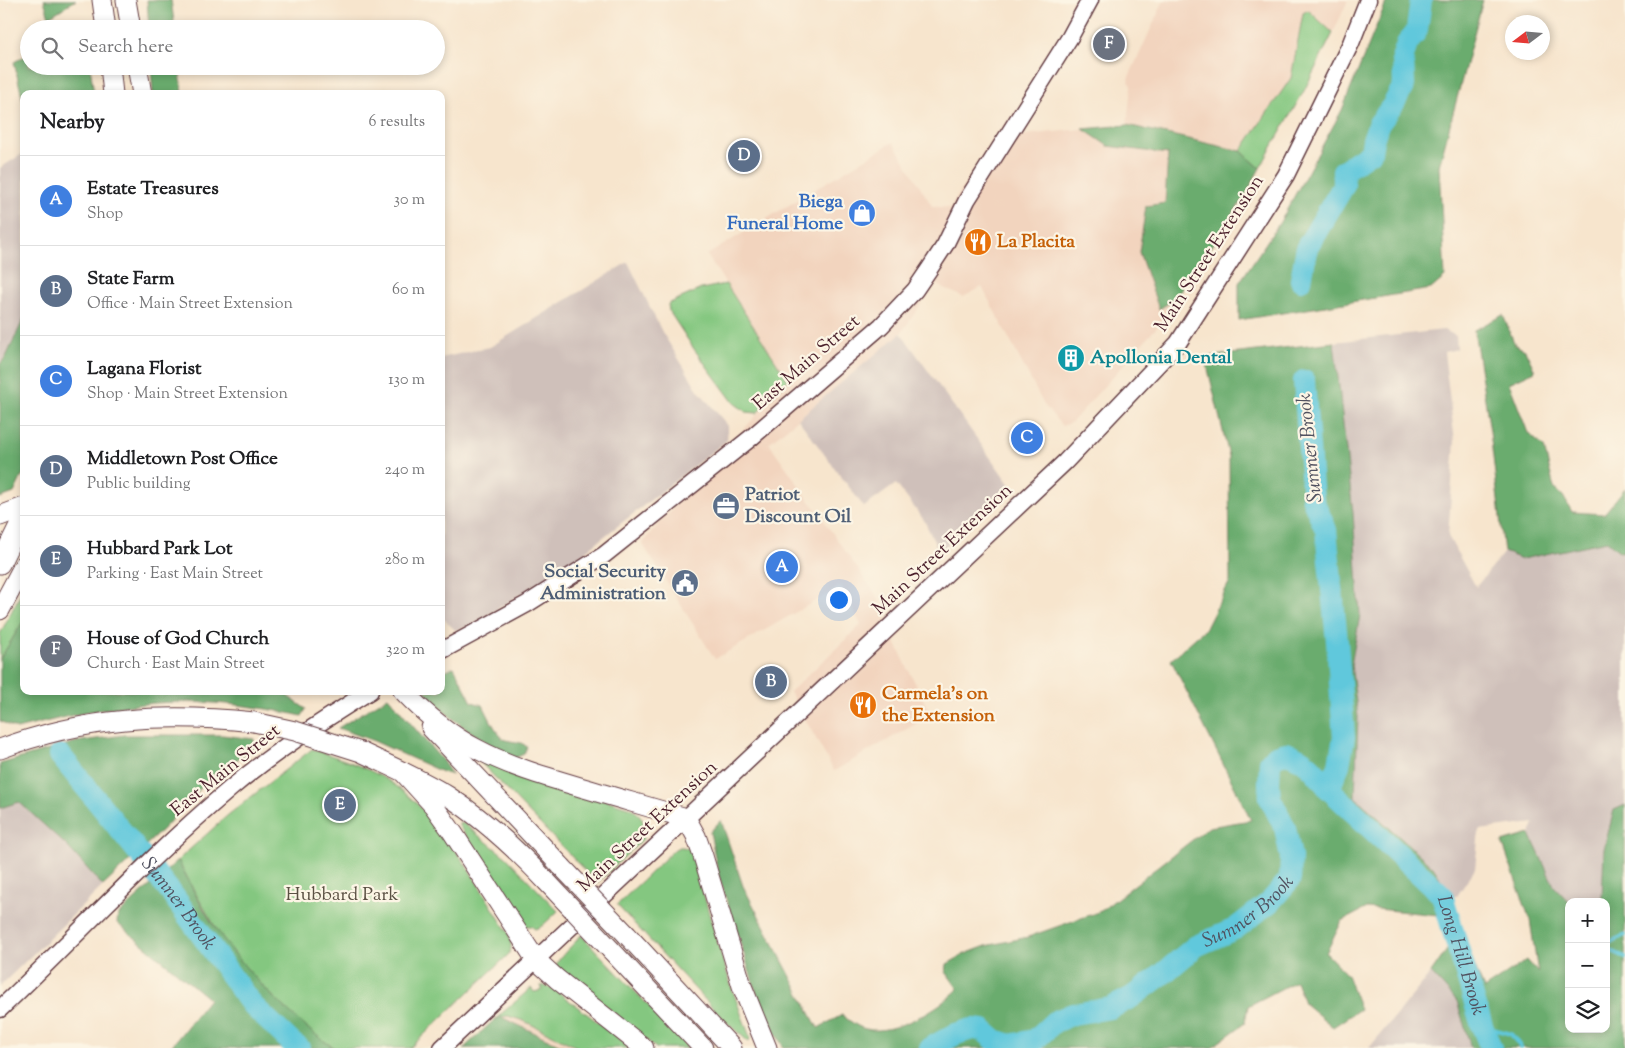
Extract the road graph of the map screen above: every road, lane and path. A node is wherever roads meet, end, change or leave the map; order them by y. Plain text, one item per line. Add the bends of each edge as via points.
1 (102, 0) edge
2 (125, 0) edge
3 (1090, 0) edge
4 (1368, 0) edge
5 (105, 20) edge
6 (126, 20) edge
7 (129, 20) edge
8 (111, 75) edge
9 (132, 75) edge
10 (139, 75) edge
11 (113, 90) edge
12 (134, 90) edge
13 (141, 90) edge
14 (20, 508) edge
15 (0, 516) edge
16 (20, 522) edge
17 (0, 564) edge
18 (20, 572) edge
19 (0, 610) edge
20 (445, 649) edge
21 (364, 695) edge
22 (401, 695) edge
23 (406, 695) edge
24 (422, 714) junction
25 (0, 749) edge
26 (403, 772) junction
27 (686, 818) junction
28 (536, 960) junction
29 (0, 1009) edge
30 (442, 1048) edge
31 (644, 1048) edge
32 (704, 1048) edge
33 (732, 1048) edge
34 (766, 1048) edge

1 - 5 highway
2 - 6 highway
2 - 7 highway
3 - 20 main road, East Main Street via 967,200 930,268 882,326 752,437 604,556 527,604
4 - 27 main road, Main Street Extension via 1351,43 1286,175 1178,343 1065,462
8 - 11 highway
9 - 12 highway
10 - 13 highway
14 - 15 highway
16 - 17 highway
18 - 19 highway
21 - 29 main road, East Main Street via 289,744 230,789
22 - 24 highway
23 - 24 highway
24 - 27 highway via 497,759
24 - 33 highway, bridge
25 - 26 highway, bridge via 45,734 105,721 196,717 254,722 294,731 361,752
26 - 28 highway via 453,833
26 - 32 highway, bridge via 447,795 516,850
27 - 28 main road, Main Street Extension
27 - 34 highway via 703,856 742,986
28 - 30 main road, Main Street Extension
28 - 31 highway

